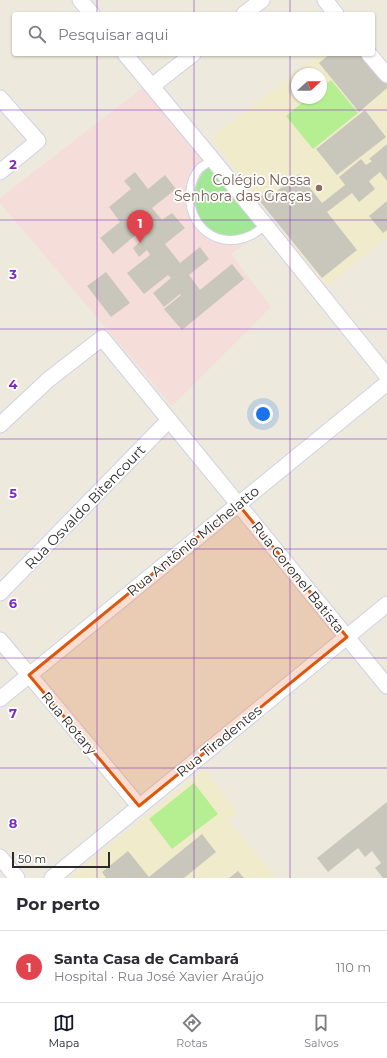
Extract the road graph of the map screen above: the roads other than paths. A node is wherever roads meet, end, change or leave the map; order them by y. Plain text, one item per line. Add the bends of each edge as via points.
1 (80, 0) edge
2 (262, 0) edge
3 (325, 0) edge
4 (90, 12) edge
5 (247, 12) edge
6 (334, 12) edge
7 (127, 56) edge
8 (190, 56) edge
9 (371, 56) edge
10 (387, 75) edge
11 (152, 86) junction
12 (0, 98) edge
13 (213, 160) junction
14 (0, 172) edge
15 (265, 226) junction
16 (387, 376) edge
17 (387, 383) edge
18 (169, 420) junction
19 (0, 425) edge
20 (238, 504) junction
21 (0, 593) edge
22 (387, 604) edge
23 (347, 637) junction
24 (0, 640) edge
25 (29, 675) junction
26 (387, 686) edge
27 (0, 699) edge
28 (139, 806) junction
29 (0, 857) edge
30 (17, 878) edge
31 (52, 878) edge

1 - 4 street
2 - 5 street
3 - 6 street
7 - 11 street
8 - 11 street
9 - 10 street
11 - 13 street
12 - 14 street via 38,141
13 - 15 street
13 - 15 lane via 200,168 191,182 189,203 196,222 211,236 223,240 250,236
15 - 16 street
17 - 20 street, Rua Antônio Michelatto
18 - 19 street, Rua Coronel Batista via 102,338 48,380
18 - 20 street, Rua Coronel Batista
18 - 21 street, Rua Osvaldo Bitencourt
20 - 23 street, Rua Coronel Batista
20 - 25 street, Rua Antônio Michelatto
22 - 23 street, Rua Tiradentes
23 - 26 street, Rua Coronel Batista
23 - 28 street, Rua Tiradentes
24 - 25 street, Rua Rotary
25 - 27 street, Rua Antônio Michelatto
25 - 28 street, Rua Rotary
28 - 31 street, Rua Tiradentes
29 - 30 street

